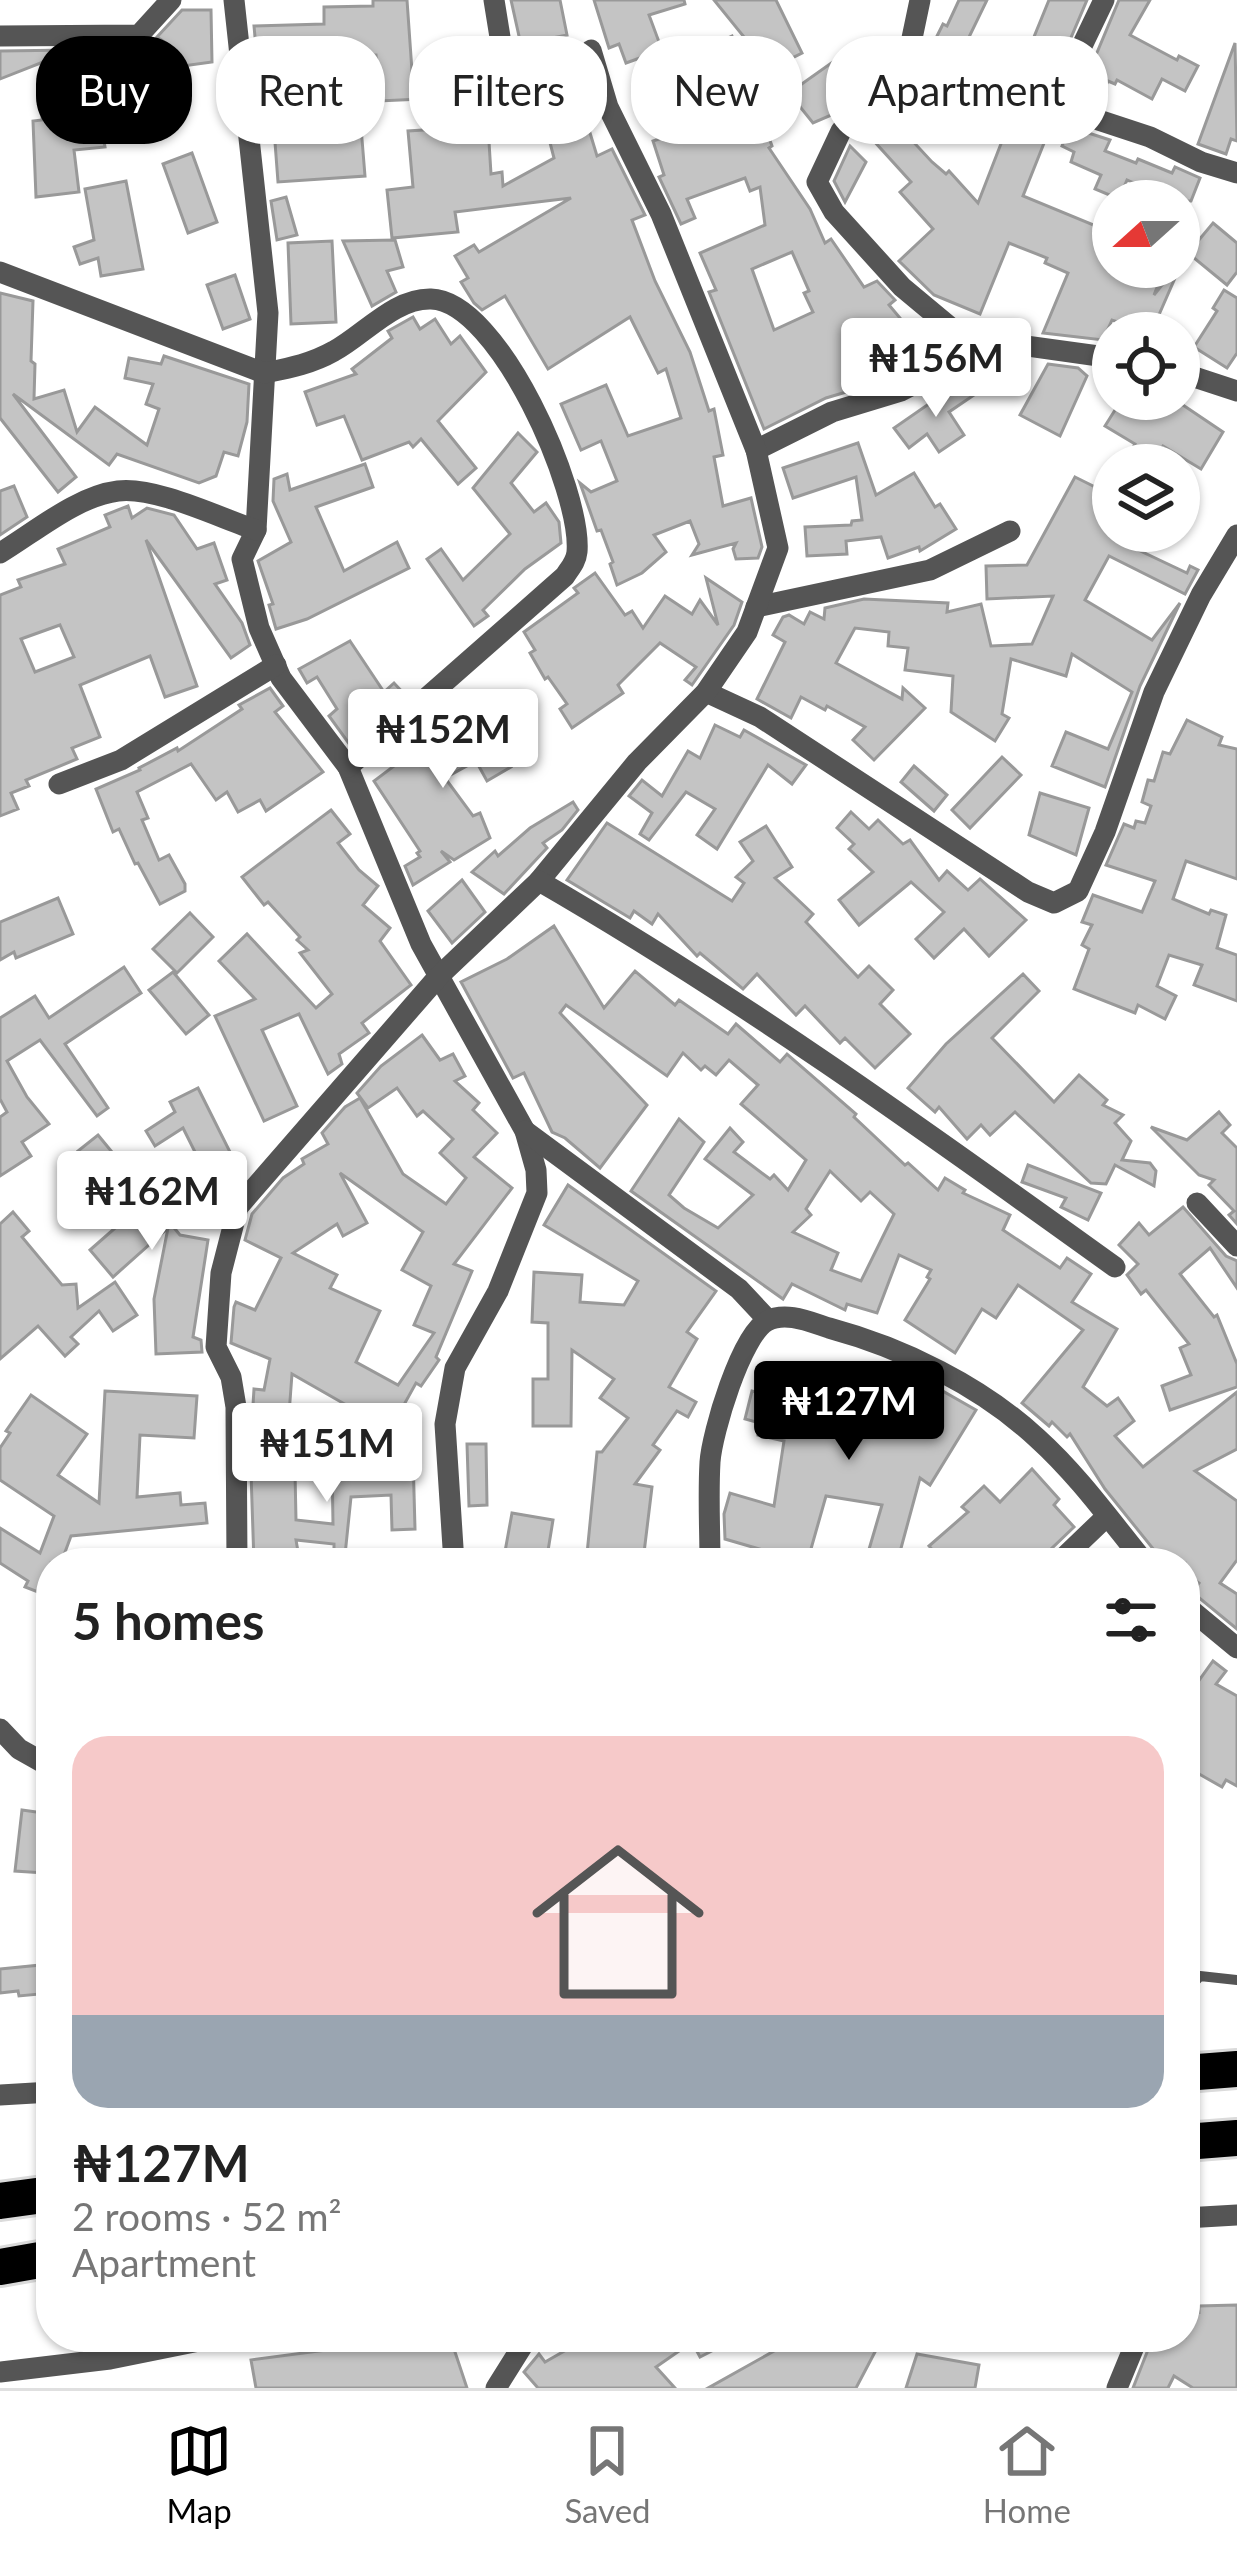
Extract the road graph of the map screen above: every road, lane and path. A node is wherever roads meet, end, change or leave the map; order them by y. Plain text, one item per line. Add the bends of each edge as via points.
1 (171, 0) edge
2 (234, 0) edge
3 (494, 0) edge
4 (920, 0) edge
5 (1104, 0) edge
6 (0, 36) edge
7 (500, 36) edge
8 (912, 36) edge
9 (1087, 36) edge
10 (607, 104) edge
11 (1108, 123) edge
12 (835, 144) edge
13 (1237, 173) edge
14 (0, 272) edge
15 (962, 337) junction
16 (1092, 355) edge
17 (264, 373) junction
18 (1200, 377) edge
19 (1234, 385) edge
20 (756, 450) junction
21 (256, 530) junction
22 (1010, 531) dead end
23 (1237, 535) edge
24 (0, 553) edge
25 (756, 607) junction
26 (275, 664) junction
27 (706, 692) junction
28 (348, 767) junction
29 (59, 784) dead end
30 (539, 881) junction
31 (438, 977) junction
32 (525, 1132) junction
33 (1197, 1204) dead end
34 (1237, 1246) edge
35 (1115, 1267) dead end
36 (768, 1320) junction
37 (1107, 1516) junction
38 (237, 1548) edge
39 (453, 1548) edge
40 (710, 1548) edge
41 (1074, 1548) edge
42 (1132, 1548) edge
43 (1200, 1617) edge
44 (1237, 1648) edge
45 (0, 1729) edge
46 (36, 1759) edge
47 (1200, 1976) edge
48 (1237, 1980) edge
49 (1237, 2069) edge
50 (1200, 2072) edge
51 (36, 2093) edge
52 (0, 2095) edge
53 (1237, 2138) edge
54 (1200, 2141) edge
55 (36, 2196) edge
56 (0, 2201) edge
57 (1237, 2215) edge
58 (1200, 2217) edge
59 (36, 2261) edge
60 (0, 2267) edge
61 (145, 2352) edge
62 (518, 2352) edge
63 (1132, 2352) edge
64 (0, 2372) edge
65 (496, 2388) edge
66 (1117, 2388) edge

1 - 6 street via 139,34
2 - 17 street via 268,313
3 - 7 street
4 - 8 street
5 - 9 street
10 - 20 street via 662,214
11 - 13 street
12 - 15 street via 817,182 834,212 902,287
14 - 17 street
15 - 16 street
15 - 20 street via 938,372
17 - 21 street
17 - 28 street via 304,366 420,299 456,305 528,393 577,534 577,558 565,576
18 - 19 street
20 - 25 street via 778,548
21 - 24 street via 122,490
21 - 26 street via 242,559
22 - 25 street via 930,570
23 - 27 street via 1154,692 1078,891 1054,903 760,717
25 - 27 street
26 - 28 street
26 - 29 street via 121,760
27 - 30 street
28 - 31 street
30 - 31 street
30 - 35 street via 791,1038
31 - 32 street
31 - 38 street via 238,1207 221,1273 216,1347 236,1407
32 - 36 street via 739,1288
32 - 39 street via 537,1192 498,1291 455,1368 445,1424
33 - 34 street
36 - 37 street via 788,1316 850,1334 988,1398 1036,1437
36 - 40 street via 738,1364 710,1457
37 - 41 street
37 - 42 street
43 - 44 street
45 - 46 street
47 - 48 lane
49 - 50 highway
51 - 52 street
53 - 54 highway
55 - 56 highway
57 - 58 street
59 - 60 highway
61 - 64 street
62 - 65 street
63 - 66 street

